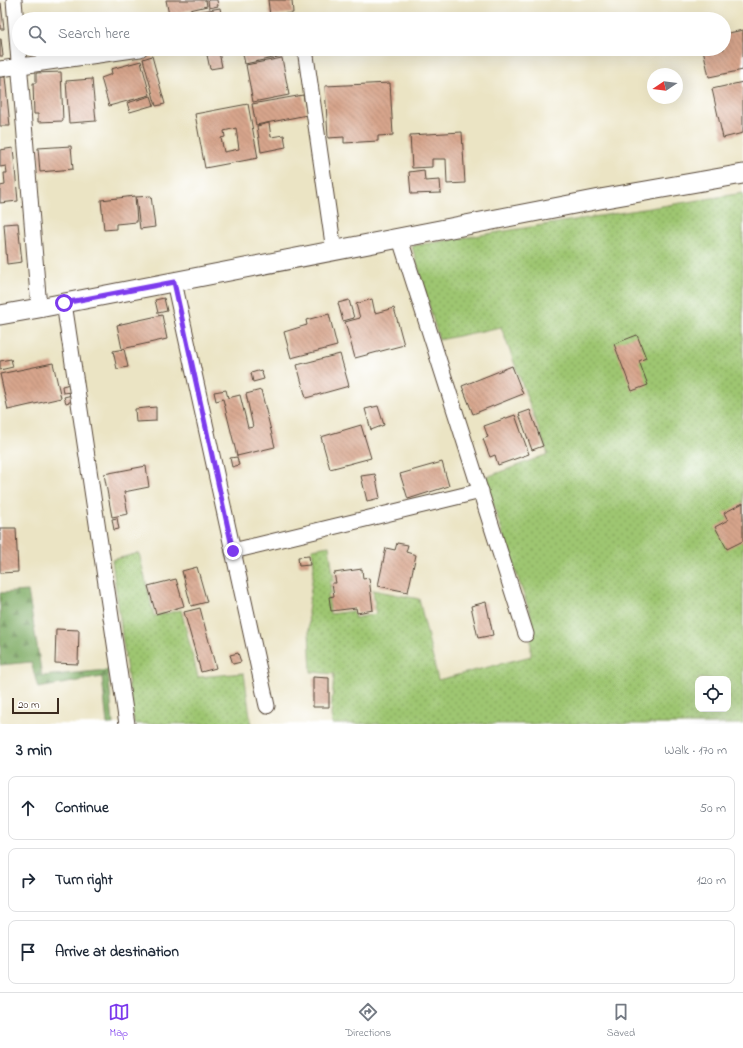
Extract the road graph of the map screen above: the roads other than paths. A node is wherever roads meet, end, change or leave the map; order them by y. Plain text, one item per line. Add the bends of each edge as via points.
1 (14, 0) edge
2 (15, 12) edge
3 (18, 56) edge
4 (90, 56) edge
5 (306, 56) edge
6 (19, 66) junction
7 (0, 69) edge
8 (743, 174) edge
9 (400, 239) junction
10 (334, 251) junction
11 (174, 282) junction
12 (64, 303) junction
13 (39, 308) junction
14 (0, 315) edge
15 (481, 491) junction
16 (233, 551) junction
17 (526, 634) dead end
18 (267, 706) dead end
19 (127, 724) edge

1 - 2 street
3 - 6 street
4 - 6 street
5 - 10 street
6 - 7 street
6 - 13 street
8 - 9 street via 600,199
9 - 10 street
9 - 15 street
10 - 11 street
11 - 12 street
11 - 16 street
12 - 13 street
12 - 19 street
13 - 14 street
15 - 16 street
15 - 17 street
16 - 18 street

